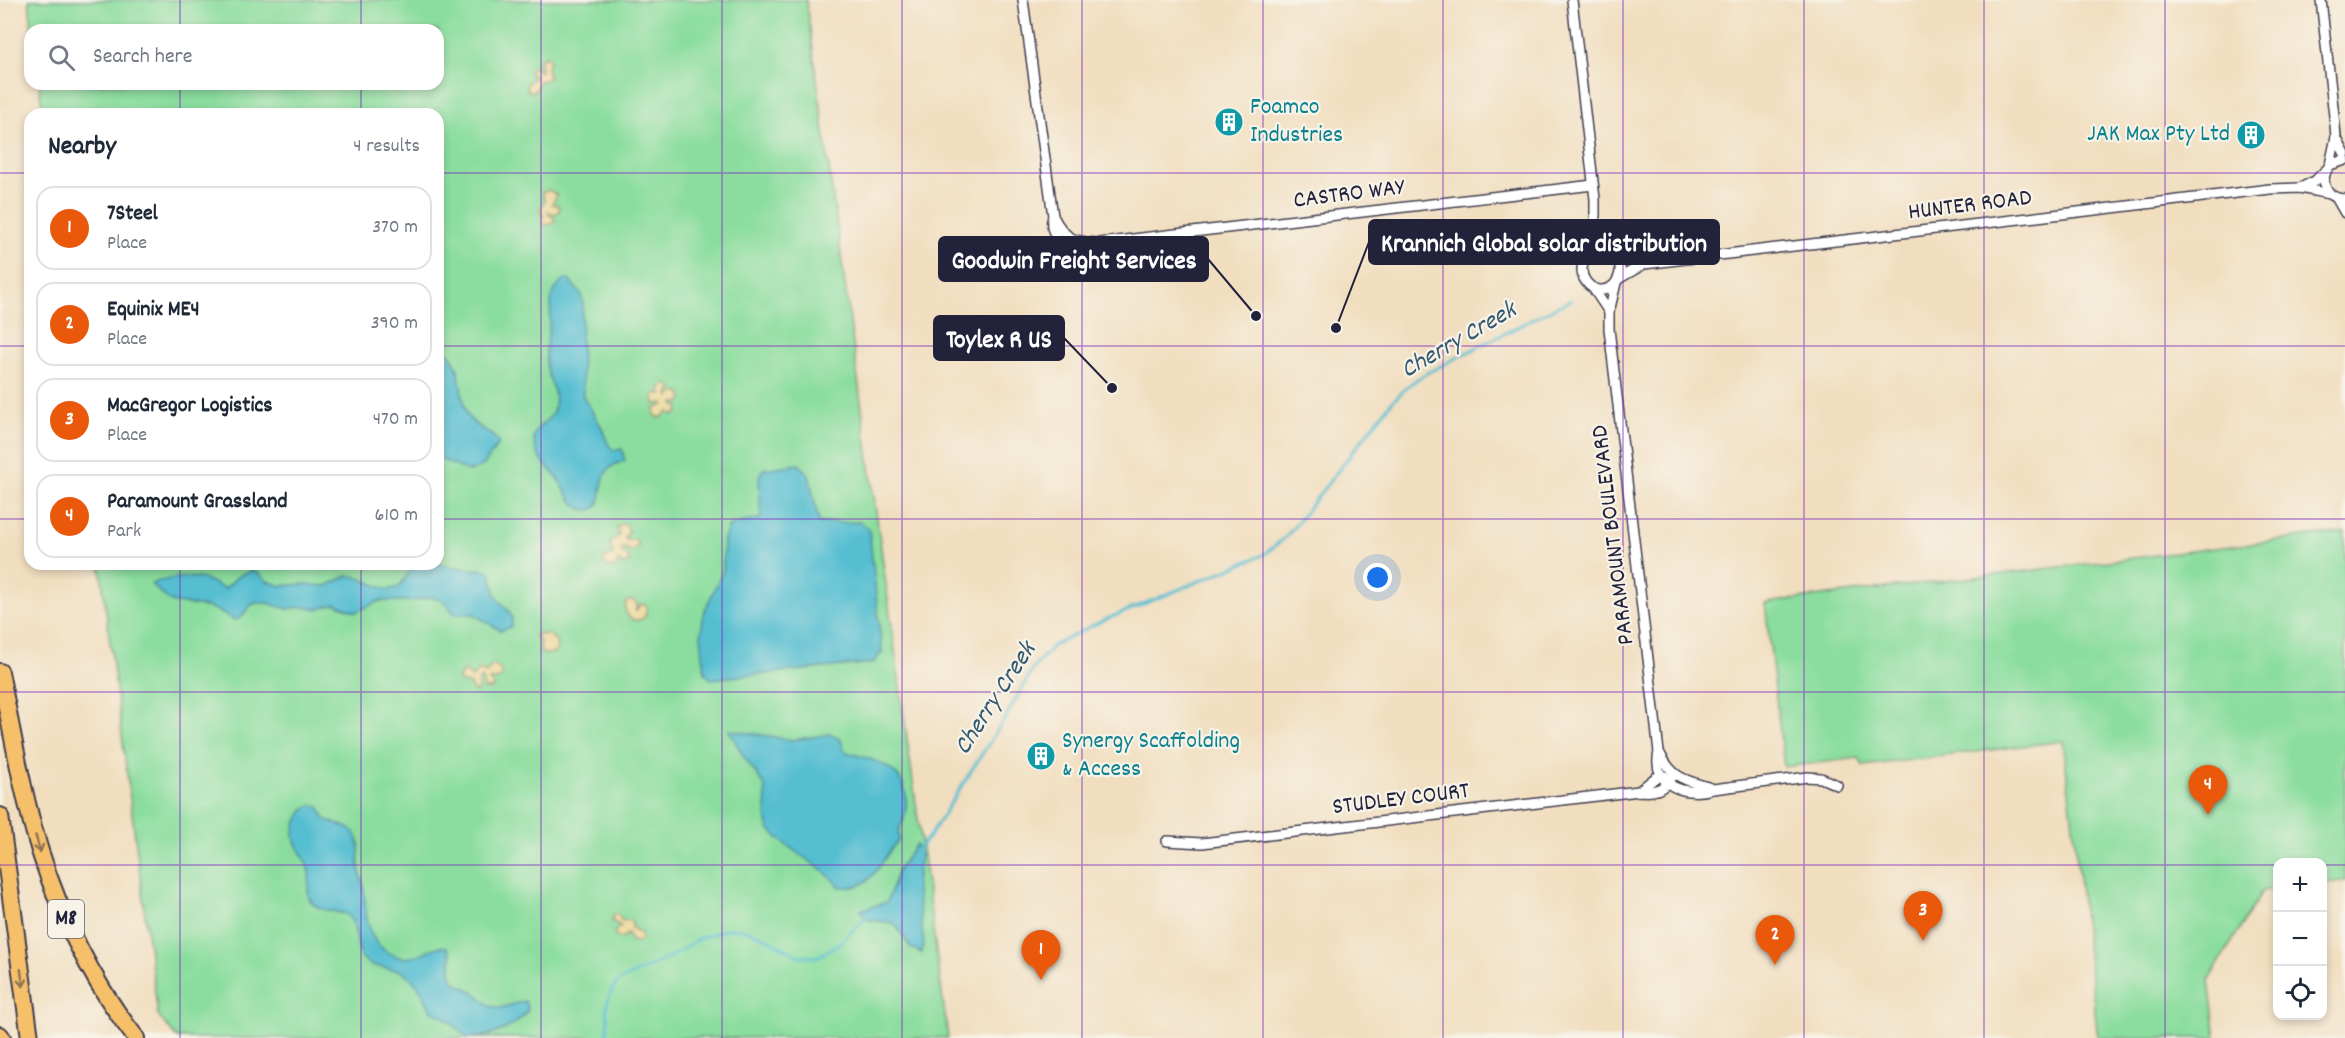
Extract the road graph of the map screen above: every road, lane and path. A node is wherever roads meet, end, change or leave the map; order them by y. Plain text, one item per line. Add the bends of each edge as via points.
1 (1023, 0) edge
2 (1572, 0) edge
3 (2321, 0) edge
4 (2336, 137) junction
5 (2345, 154) edge
6 (2345, 160) edge
7 (2327, 168) junction
8 (1593, 185) junction
9 (2300, 188) junction
10 (2337, 197) edge
11 (2345, 213) edge
12 (1595, 227) junction
13 (1610, 254) junction
14 (1589, 255) junction
15 (1644, 264) junction
16 (1617, 281) junction
17 (1593, 288) junction
18 (1609, 312) junction
19 (0, 672) edge
20 (1659, 752) junction
21 (1674, 774) junction
22 (1665, 780) junction
23 (1837, 785) dead end
24 (1713, 789) junction
25 (0, 816) edge
26 (1167, 841) dead end
27 (30, 1038) edge
28 (136, 1038) edge

1 - 8 street, CASTRO WAY via 1053,216 1062,232 1075,240 1109,243
2 - 8 street
3 - 4 street
4 - 5 street
4 - 7 street
6 - 7 street
7 - 9 street via 2315,181
7 - 10 street via 2324,184
8 - 12 street
9 - 10 street, HUNTER ROAD
9 - 15 street, HUNTER ROAD
10 - 11 street
12 - 13 street
12 - 14 street
13 - 14 street via 1599,251
13 - 15 street, HUNTER ROAD
13 - 16 street via 1620,266
14 - 17 street via 1582,273
15 - 16 street, HUNTER ROAD
16 - 17 street via 1605,289
16 - 18 street, PARAMOUNT BOULEVARD
17 - 18 street
18 - 20 street, PARAMOUNT BOULEVARD
19 -> 28 highway, M8 via 40,851 67,922
20 - 21 street, PARAMOUNT BOULEVARD
20 - 22 street, PARAMOUNT BOULEVARD via 1656,763
21 - 22 street, STUDLEY COURT
21 - 24 street
22 - 24 street via 1691,792
22 - 26 street, STUDLEY COURT via 1649,782 1639,791 1202,843
23 - 24 street via 1808,777
25 -> 27 highway, M8

